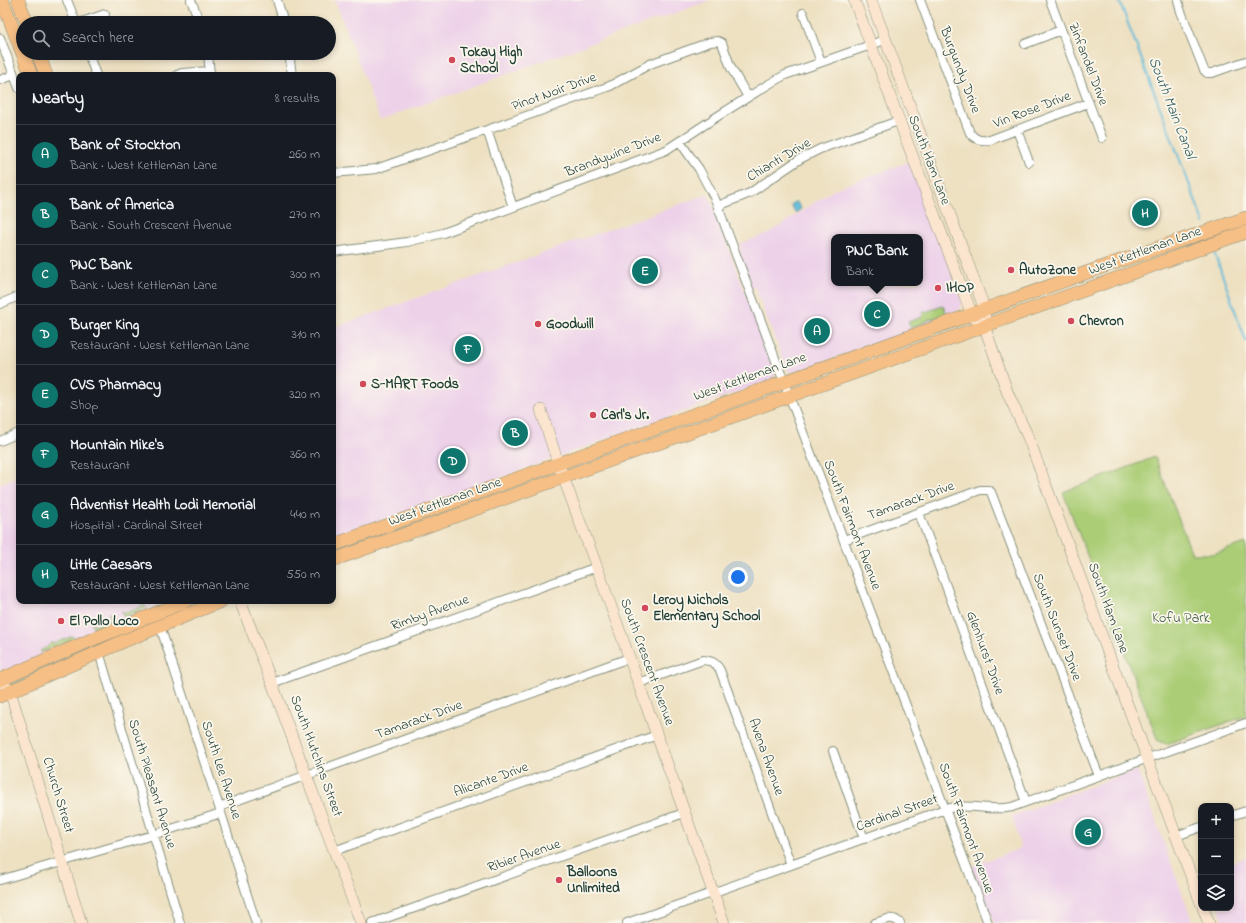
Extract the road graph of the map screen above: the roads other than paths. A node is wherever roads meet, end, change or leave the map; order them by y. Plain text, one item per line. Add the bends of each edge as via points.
1 (2, 0) edge
2 (18, 0) edge
3 (67, 0) edge
4 (191, 0) edge
5 (277, 0) edge
6 (854, 0) edge
7 (870, 0) edge
8 (920, 0) edge
9 (1050, 0) edge
10 (1178, 0) edge
11 (803, 13) dead end
12 (105, 14) dead end
13 (24, 16) edge
14 (75, 16) edge
15 (99, 16) edge
16 (197, 16) edge
17 (282, 16) edge
18 (1061, 30) junction
19 (16, 36) edge
20 (0, 38) edge
21 (886, 40) junction
22 (1025, 44) dead end
23 (871, 45) junction
24 (25, 60) edge
25 (41, 60) edge
26 (91, 60) edge
27 (209, 60) edge
28 (290, 60) edge
29 (1246, 61) edge
30 (821, 62) junction
31 (30, 72) edge
32 (45, 72) edge
33 (95, 72) edge
34 (210, 72) edge
35 (292, 72) edge
36 (14, 75) junction
37 (0, 80) edge
38 (16, 80) edge
39 (748, 97) junction
40 (1088, 103) junction
41 (898, 121) junction
42 (968, 128) joint
43 (488, 130) junction
44 (1018, 130) junction
45 (1102, 138) dead end
46 (680, 142) junction
47 (1029, 162) dead end
48 (336, 174) edge
49 (718, 206) junction
50 (513, 207) junction
51 (1246, 218) edge
52 (1246, 232) edge
53 (336, 252) edge
54 (16, 297) edge
55 (0, 304) edge
56 (985, 310) junction
57 (972, 315) junction
58 (984, 325) junction
59 (784, 382) junction
60 (789, 395) junction
61 (541, 410) dead end
62 (16, 434) edge
63 (1, 439) edge
64 (558, 463) junction
65 (564, 476) junction
66 (988, 490) joint
67 (919, 513) junction
68 (384, 526) junction
69 (844, 540) junction
70 (336, 544) edge
71 (364, 548) junction
72 (336, 559) edge
73 (597, 567) junction
74 (179, 604) edge
75 (214, 604) edge
76 (241, 604) edge
77 (160, 626) junction
78 (99, 652) junction
79 (629, 658) junction
80 (0, 680) edge
81 (272, 683) junction
82 (639, 683) junction
83 (5, 694) edge
84 (1246, 723) edge
85 (657, 735) junction
86 (833, 751) dead end
87 (1147, 758) junction
88 (305, 775) junction
89 (1099, 776) junction
90 (1026, 802) junction
91 (946, 809) junction
92 (220, 810) junction
93 (1246, 811) edge
94 (684, 813) junction
95 (1234, 815) edge
96 (1198, 828) edge
97 (154, 835) junction
98 (1176, 836) junction
99 (864, 839) junction
100 (334, 851) junction
101 (63, 861) junction
102 (791, 865) junction
103 (0, 880) edge
104 (713, 892) junction
105 (1198, 895) edge
106 (1204, 911) edge
107 (898, 921) edge
108 (81, 923) edge
109 (180, 923) edge
110 (256, 923) edge
111 (361, 923) edge
112 (372, 923) edge
113 (627, 923) edge
114 (724, 923) edge
115 (875, 923) edge
116 (988, 923) edge
117 (1209, 923) edge

1 - 19 main road
2 - 13 main road
3 - 14 street
4 - 16 street
5 - 17 street
6 - 23 main road, South Ham Lane
7 - 21 main road, South Ham Lane
8 - 42 street, Burgundy Drive
9 - 18 street, Zinfandel Drive
10 - 29 street via 1204,70 1212,73
11 - 30 street
12 - 15 street
18 - 22 street
18 - 40 street, Zinfandel Drive
20 - 36 street
21 - 23 street, Brandywine Drive
21 - 56 main road, South Ham Lane
23 - 30 street, Brandywine Drive
23 - 41 main road, South Ham Lane
24 - 31 main road
25 - 32 main road
26 - 33 street
27 - 34 street
28 - 35 street
30 - 39 street, Brandywine Drive via 785,75
36 - 37 street
36 - 38 street
39 - 43 street, Pinot Noir Drive via 733,72 722,43 710,42 650,64 610,86
39 - 46 street, Brandywine Drive
40 - 44 street, Vin Rose Drive
40 - 45 street, Zinfandel Drive
41 - 49 street, Chianti Drive via 800,159 750,193
41 - 57 main road, South Ham Lane
42 - 44 street, Vin Rose Drive via 973,137 979,140 990,140
43 - 48 street, Pinot Noir Drive via 376,169
43 - 50 street
44 - 47 street
46 - 49 street, South Fairmont Avenue via 699,169
46 - 50 street, Brandywine Drive via 666,150
49 - 59 street, South Fairmont Avenue
50 - 53 street, Brandywine Drive via 443,233 407,242
51 - 56 main road, West Kettleman Lane
52 - 58 main road, West Kettleman Lane
54 - 55 street
56 - 57 main road, West Kettleman Lane
56 - 58 main road, South Ham Lane
57 - 58 main road, South Ham Lane
57 - 59 main road, West Kettleman Lane
58 - 60 main road, West Kettleman Lane
58 - 87 main road, South Ham Lane
59 - 60 street, South Fairmont Avenue
59 - 64 main road, West Kettleman Lane
60 - 65 main road, West Kettleman Lane
60 - 69 street, South Fairmont Avenue
61 - 64 main road, South Crescent Avenue
62 - 63 street
64 - 65 main road, South Crescent Avenue
64 - 68 main road, West Kettleman Lane
65 - 71 main road, West Kettleman Lane
65 - 73 main road, South Crescent Avenue
66 - 67 street, Tamarack Drive via 980,490
66 - 89 street, South Sunset Drive via 993,495
67 - 69 street, Tamarack Drive
67 - 90 street, Glenhurst Drive
68 - 70 main road, West Kettleman Lane
68 - 71 main road via 376,538
69 - 91 street, South Fairmont Avenue
71 - 72 main road, West Kettleman Lane
73 - 79 main road, South Crescent Avenue
73 - 81 street, Rimby Avenue
74 - 80 main road
75 - 77 main road
76 - 81 main road, South Hutchins Street
77 - 78 main road
77 - 92 street, South Lee Avenue
78 - 83 main road
78 - 97 street, South Pleasant Avenue
79 - 82 main road, South Crescent Avenue
79 - 88 street, Tamarack Drive
80 - 83 main road, Church Street
81 - 88 main road, South Hutchins Street
82 - 85 main road, South Crescent Avenue
82 - 102 street, Avena Avenue via 703,660 716,664
83 - 101 main road, Church Street
84 - 87 street, Cardinal Street
85 - 94 main road, South Crescent Avenue
85 - 100 street, Alicante Drive
86 - 99 street
87 - 89 street, Cardinal Street
87 - 98 main road, South Ham Lane
88 - 92 street, Tamarack Drive
88 - 100 main road, South Hutchins Street
89 - 90 street, Cardinal Street
90 - 91 street, Cardinal Street via 1002,809 956,806
91 - 99 street, Cardinal Street
91 - 116 street, South Fairmont Avenue
92 - 97 street, Tamarack Drive
92 - 110 street, South Lee Avenue
93 - 95 street
94 - 104 main road, South Crescent Avenue
94 - 112 street, Ribier Avenue
96 - 98 street
97 - 101 street, Tamarack Drive
97 - 109 street, South Pleasant Avenue
98 - 105 main road, South Ham Lane
99 - 102 street, Cardinal Street
100 - 111 main road, South Hutchins Street
101 - 103 street, Tamarack Drive
101 - 108 main road, Church Street
102 - 104 street, Cardinal Street
104 - 113 street, Cardinal Street
104 - 114 main road, South Crescent Avenue
106 - 117 main road
107 - 115 street via 887,918

